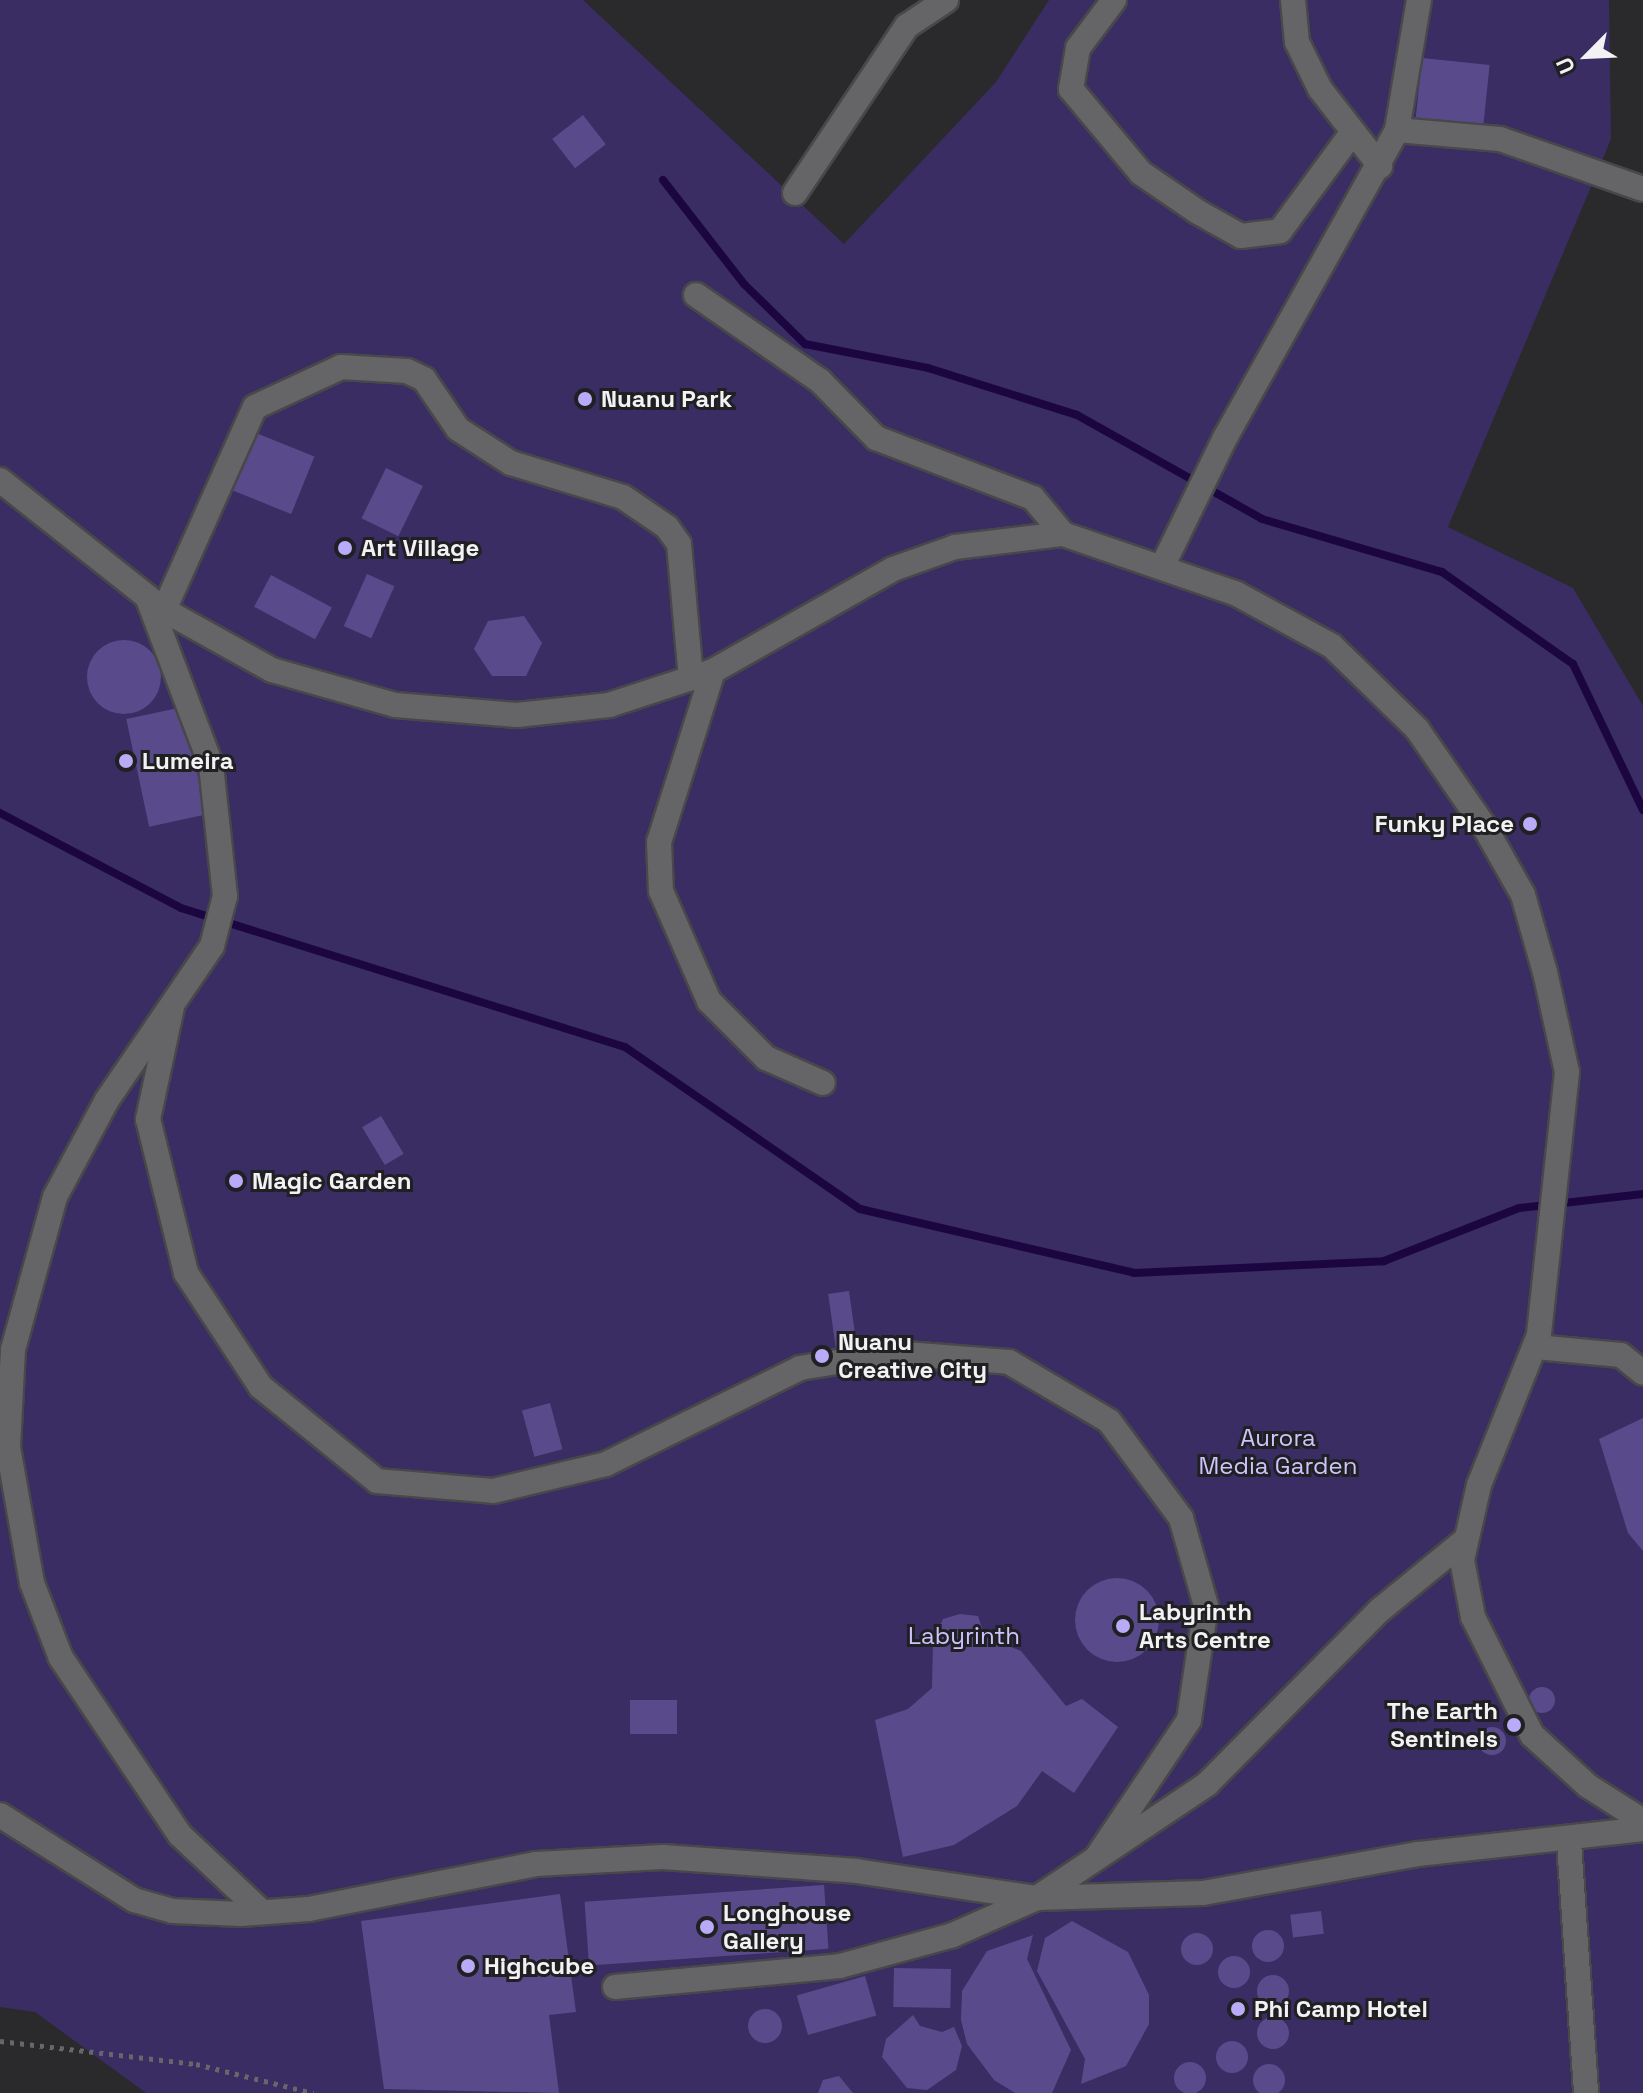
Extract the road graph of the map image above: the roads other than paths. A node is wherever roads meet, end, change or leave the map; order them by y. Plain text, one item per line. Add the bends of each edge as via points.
1 (946, 0) edge
2 (1114, 0) edge
3 (1293, 0) edge
4 (1419, 0) edge
5 (1397, 130) junction
6 (1352, 133) junction
7 (1380, 166) junction
8 (1643, 189) edge
9 (795, 193) dead end
10 (696, 295) dead end
11 (0, 480) edge
12 (1063, 534) junction
13 (1163, 565) junction
14 (145, 594) junction
15 (164, 610) junction
16 (702, 674) junction
17 (172, 1007) junction
18 (823, 1083) dead end
19 (1536, 1347) junction
20 (1643, 1373) edge
21 (1464, 1541) junction
22 (0, 1815) edge
23 (1643, 1821) edge
24 (1643, 1829) edge
25 (1569, 1842) junction
26 (1097, 1857) junction
27 (1037, 1898) junction
28 (262, 1912) junction
29 (615, 1987) dead end
30 (1586, 2093) edge

1 - 9 street via 907,26
2 - 6 street via 1078,48 1071,89 1141,173 1198,212 1241,236 1280,231
3 - 6 street via 1297,42
4 - 5 street
5 - 7 street
5 - 8 street via 1500,139
6 - 7 street
7 - 13 street via 1211,468
10 - 12 street via 820,381 876,438 1033,498
11 - 14 street
12 - 13 street
12 - 16 street via 955,547 893,569
13 - 19 street via 1237,594 1332,646 1417,729 1484,826 1523,895 1567,1072
14 - 15 street
14 - 17 street via 211,765 225,896 212,946
15 - 16 street via 272,670 395,705 517,715 609,705
15 - 16 street via 255,407 341,367 407,371 424,379 458,429 511,463 623,497 667,527 679,544
16 - 18 street via 659,842 661,891 709,1001 766,1058
17 - 26 street via 148,1119 186,1273 261,1387 377,1481 493,1491 606,1464 800,1368 893,1353 1009,1362 1109,1421 1181,1518 1206,1606 1189,1720
17 - 28 street via 107,1100 55,1197 13,1349 8,1447 32,1583 61,1658 180,1835
19 - 20 street via 1621,1355
19 - 21 street via 1479,1485
21 - 23 street via 1473,1617 1532,1735 1588,1786
21 - 26 street via 1380,1610 1207,1784
22 - 28 street via 134,1900 172,1911
24 - 25 street
25 - 27 street via 1418,1854 1203,1893
25 - 30 street
26 - 27 street
27 - 28 street via 856,1871 663,1857 536,1864
27 - 29 street via 953,1935 840,1966

